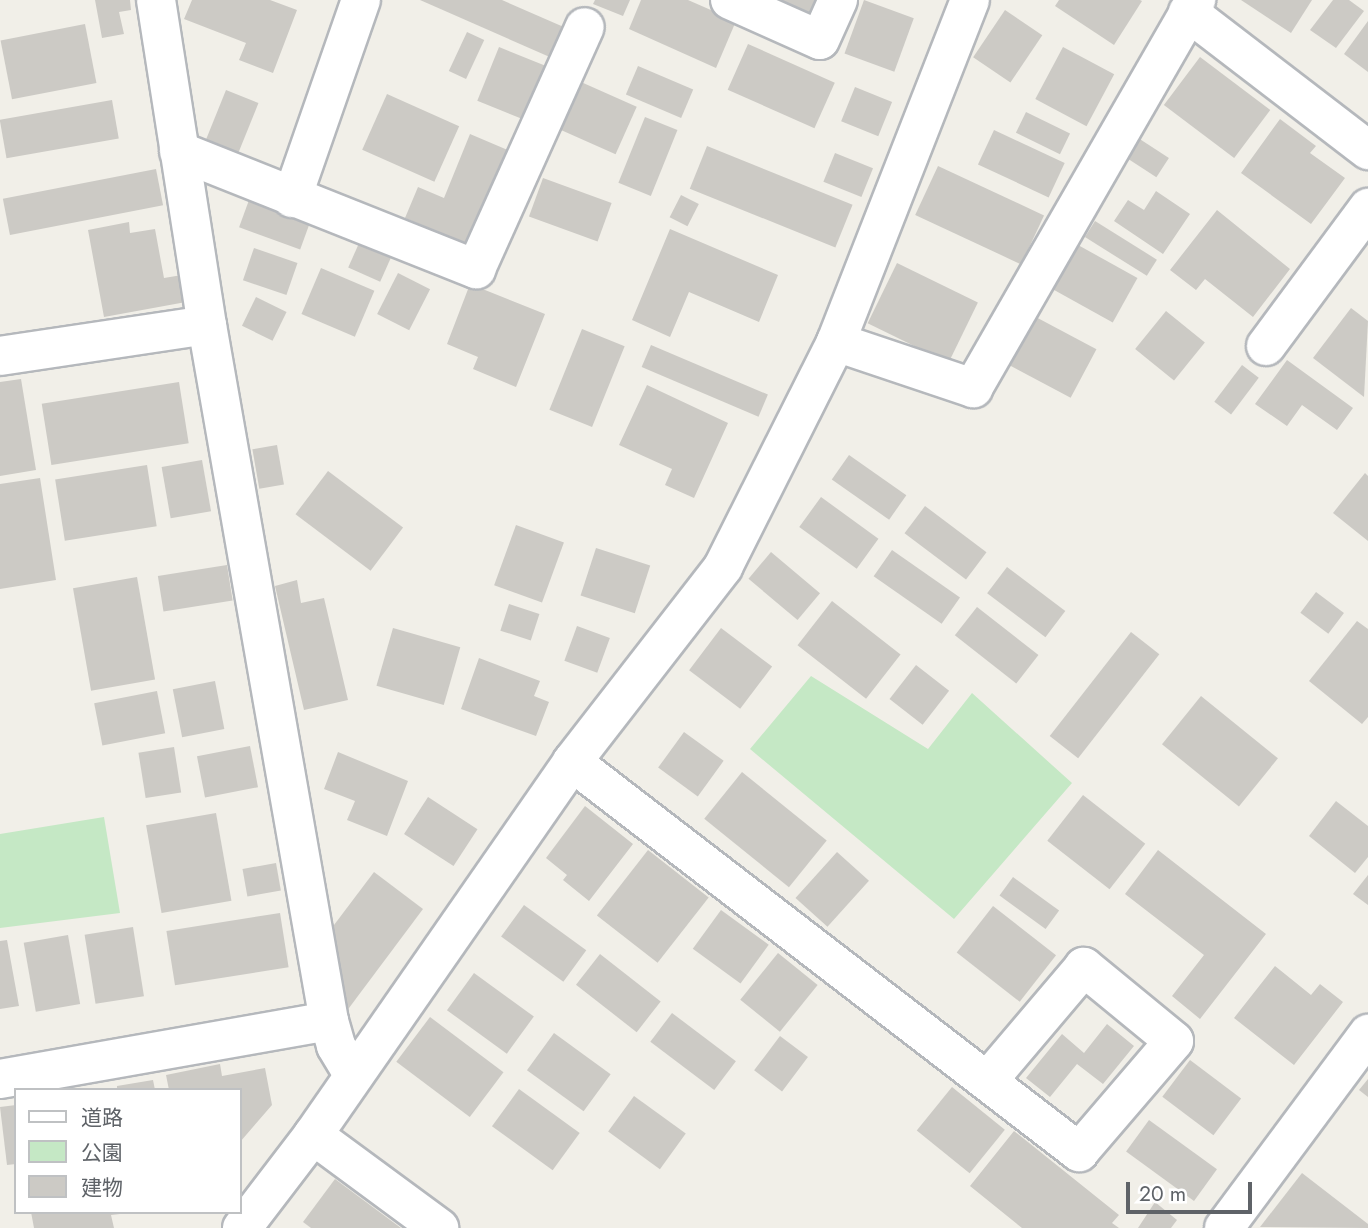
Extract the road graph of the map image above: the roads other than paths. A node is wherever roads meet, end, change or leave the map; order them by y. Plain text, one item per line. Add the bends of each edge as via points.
1 (156, 0) edge
2 (361, 0) edge
3 (730, 0) edge
4 (838, 0) edge
5 (970, 0) edge
6 (1192, 6) edge
7 (585, 27) dead end
8 (1368, 150) edge
9 (179, 151) junction
10 (292, 198) junction
11 (1368, 208) edge
12 (207, 325) junction
13 (836, 342) junction
14 (1266, 346) dead end
15 (0, 356) edge
16 (572, 762) junction
17 (329, 1021) junction
18 (1368, 1034) edge
19 (353, 1074) junction
20 (0, 1079) edge
21 (989, 1079) junction
22 (313, 1135) junction
23 (242, 1228) edge
24 (439, 1228) edge
25 (1224, 1228) edge

1 - 9 street
2 - 10 street
3 - 4 street via 820,40
5 - 13 street
6 - 8 street
6 - 13 street via 972,388
7 - 10 street via 476,269
9 - 10 street
9 - 12 street
11 - 14 street
12 - 15 street
12 - 17 street
13 - 16 street via 723,567
16 - 19 street
16 - 21 street
17 - 19 street via 336,1046
17 - 20 street
18 - 25 street
19 - 22 street
21 - 21 street via 1079,1152 1174,1041 1084,967
22 - 23 street
22 - 24 street

